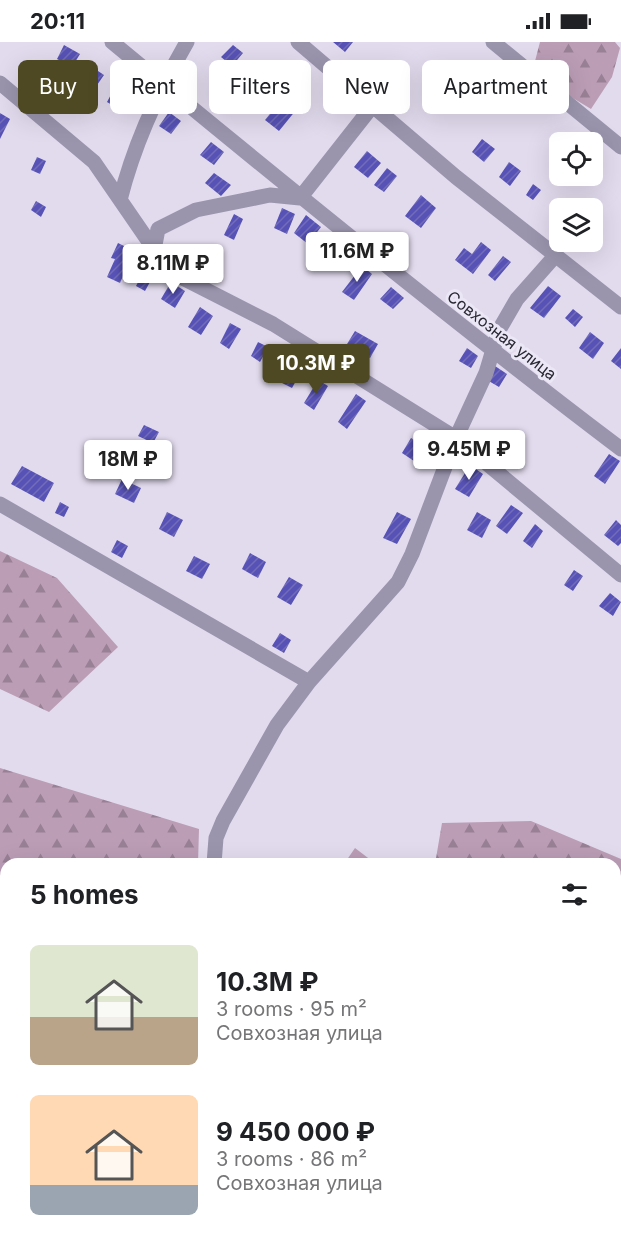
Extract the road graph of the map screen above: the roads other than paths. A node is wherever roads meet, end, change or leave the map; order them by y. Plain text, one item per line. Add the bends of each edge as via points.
1 (112, 42) edge
2 (187, 42) edge
3 (298, 42) edge
4 (493, 42) edge
5 (134, 60) edge
6 (177, 60) edge
7 (323, 62) edge
8 (0, 82) edge
9 (197, 112) edge
10 (149, 114) edge
11 (366, 114) edge
12 (385, 114) edge
13 (621, 147) edge
14 (300, 198) junction
15 (120, 200) junction
16 (154, 250) junction
17 (555, 256) junction
18 (621, 307) edge
19 (491, 351) junction
20 (456, 438) junction
21 (621, 449) edge
22 (0, 504) edge
23 (621, 575) edge
24 (309, 682) junction
25 (214, 858) edge

1 - 5 street, Совхозная улица
2 - 6 street
3 - 7 street
4 - 13 street
8 - 15 street via 94,162
9 - 14 street, Совхозная улица
10 - 15 street via 130,157
11 - 14 street
12 - 17 street
14 - 16 street via 270,195 196,210 158,229
14 - 19 street, Совхозная улица
15 - 16 street
16 - 20 street via 169,271 273,324
17 - 18 street
17 - 19 street via 517,299
19 - 20 street via 486,373
19 - 21 street, Совхозная улица
20 - 23 street
20 - 24 street via 398,582
22 - 24 street
24 - 25 street via 262,748 223,821

